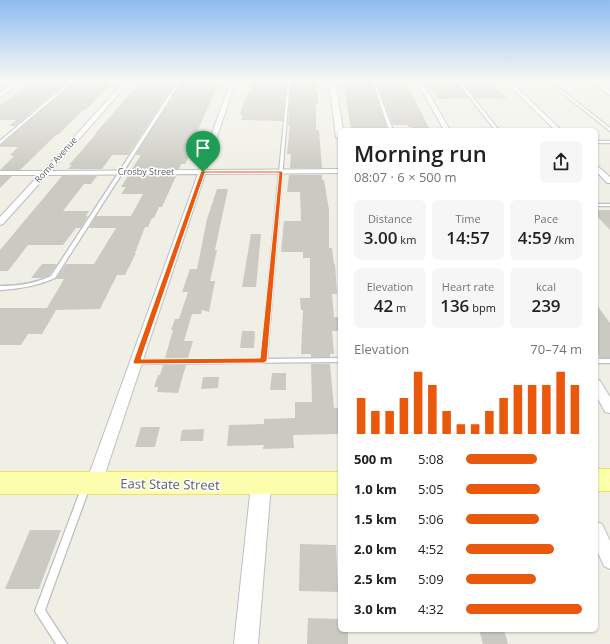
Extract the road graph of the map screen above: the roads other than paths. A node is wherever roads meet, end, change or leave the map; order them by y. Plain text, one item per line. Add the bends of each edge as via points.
1 (39, 110) edge
2 (101, 110) edge
3 (162, 110) edge
4 (224, 110) edge
5 (286, 110) edge
6 (336, 110) edge
7 (384, 110) edge
8 (435, 110) edge
9 (481, 110) edge
10 (537, 110) edge
11 (585, 110) edge
12 (339, 128) edge
13 (390, 128) edge
14 (446, 128) edge
15 (495, 128) edge
16 (556, 128) edge
17 (610, 130) edge
18 (598, 142) edge
19 (610, 142) edge
20 (0, 143) edge
21 (598, 170) edge
22 (598, 171) edge
23 (610, 171) edge
24 (46, 172) junction
25 (122, 172) junction
26 (203, 172) junction
27 (281, 172) junction
28 (338, 172) edge
29 (0, 173) edge
30 (610, 181) edge
31 (598, 205) edge
32 (610, 205) edge
33 (0, 222) edge
34 (0, 288) edge
35 (338, 360) edge
36 (264, 361) junction
37 (598, 361) edge
38 (610, 361) edge
39 (136, 362) junction
40 (598, 387) edge
41 (610, 408) edge
42 (598, 480) edge
43 (610, 480) edge
44 (0, 483) edge
45 (90, 483) junction
46 (338, 483) edge
47 (261, 485) junction
48 (598, 534) edge
49 (610, 560) edge
50 (62, 644) edge
51 (246, 644) edge

1 - 20 lane
2 - 24 street, Rome Avenue
3 - 25 lane
4 - 26 street
5 - 27 lane
6 - 12 street
7 - 13 lane
8 - 14 street
9 - 15 lane
10 - 16 street
11 - 17 lane
18 - 19 lane
21 - 23 street
22 - 30 street
24 - 25 street, Crosby Street
24 - 29 street, Crosby Street
24 - 33 street, Rome Avenue
25 - 26 street, Crosby Street
25 - 34 lane via 53,277 21,288
26 - 27 street, Crosby Street
26 - 39 street
27 - 28 street, Crosby Street
27 - 36 lane
31 - 32 lane
35 - 36 lane
36 - 39 lane
37 - 38 lane
39 - 45 street
40 - 41 street
42 - 43 main road
44 - 45 main road, East State Street
45 - 47 main road, East State Street
45 - 50 lane via 40,611
46 - 47 main road, East State Street
47 - 51 street
48 - 49 street

